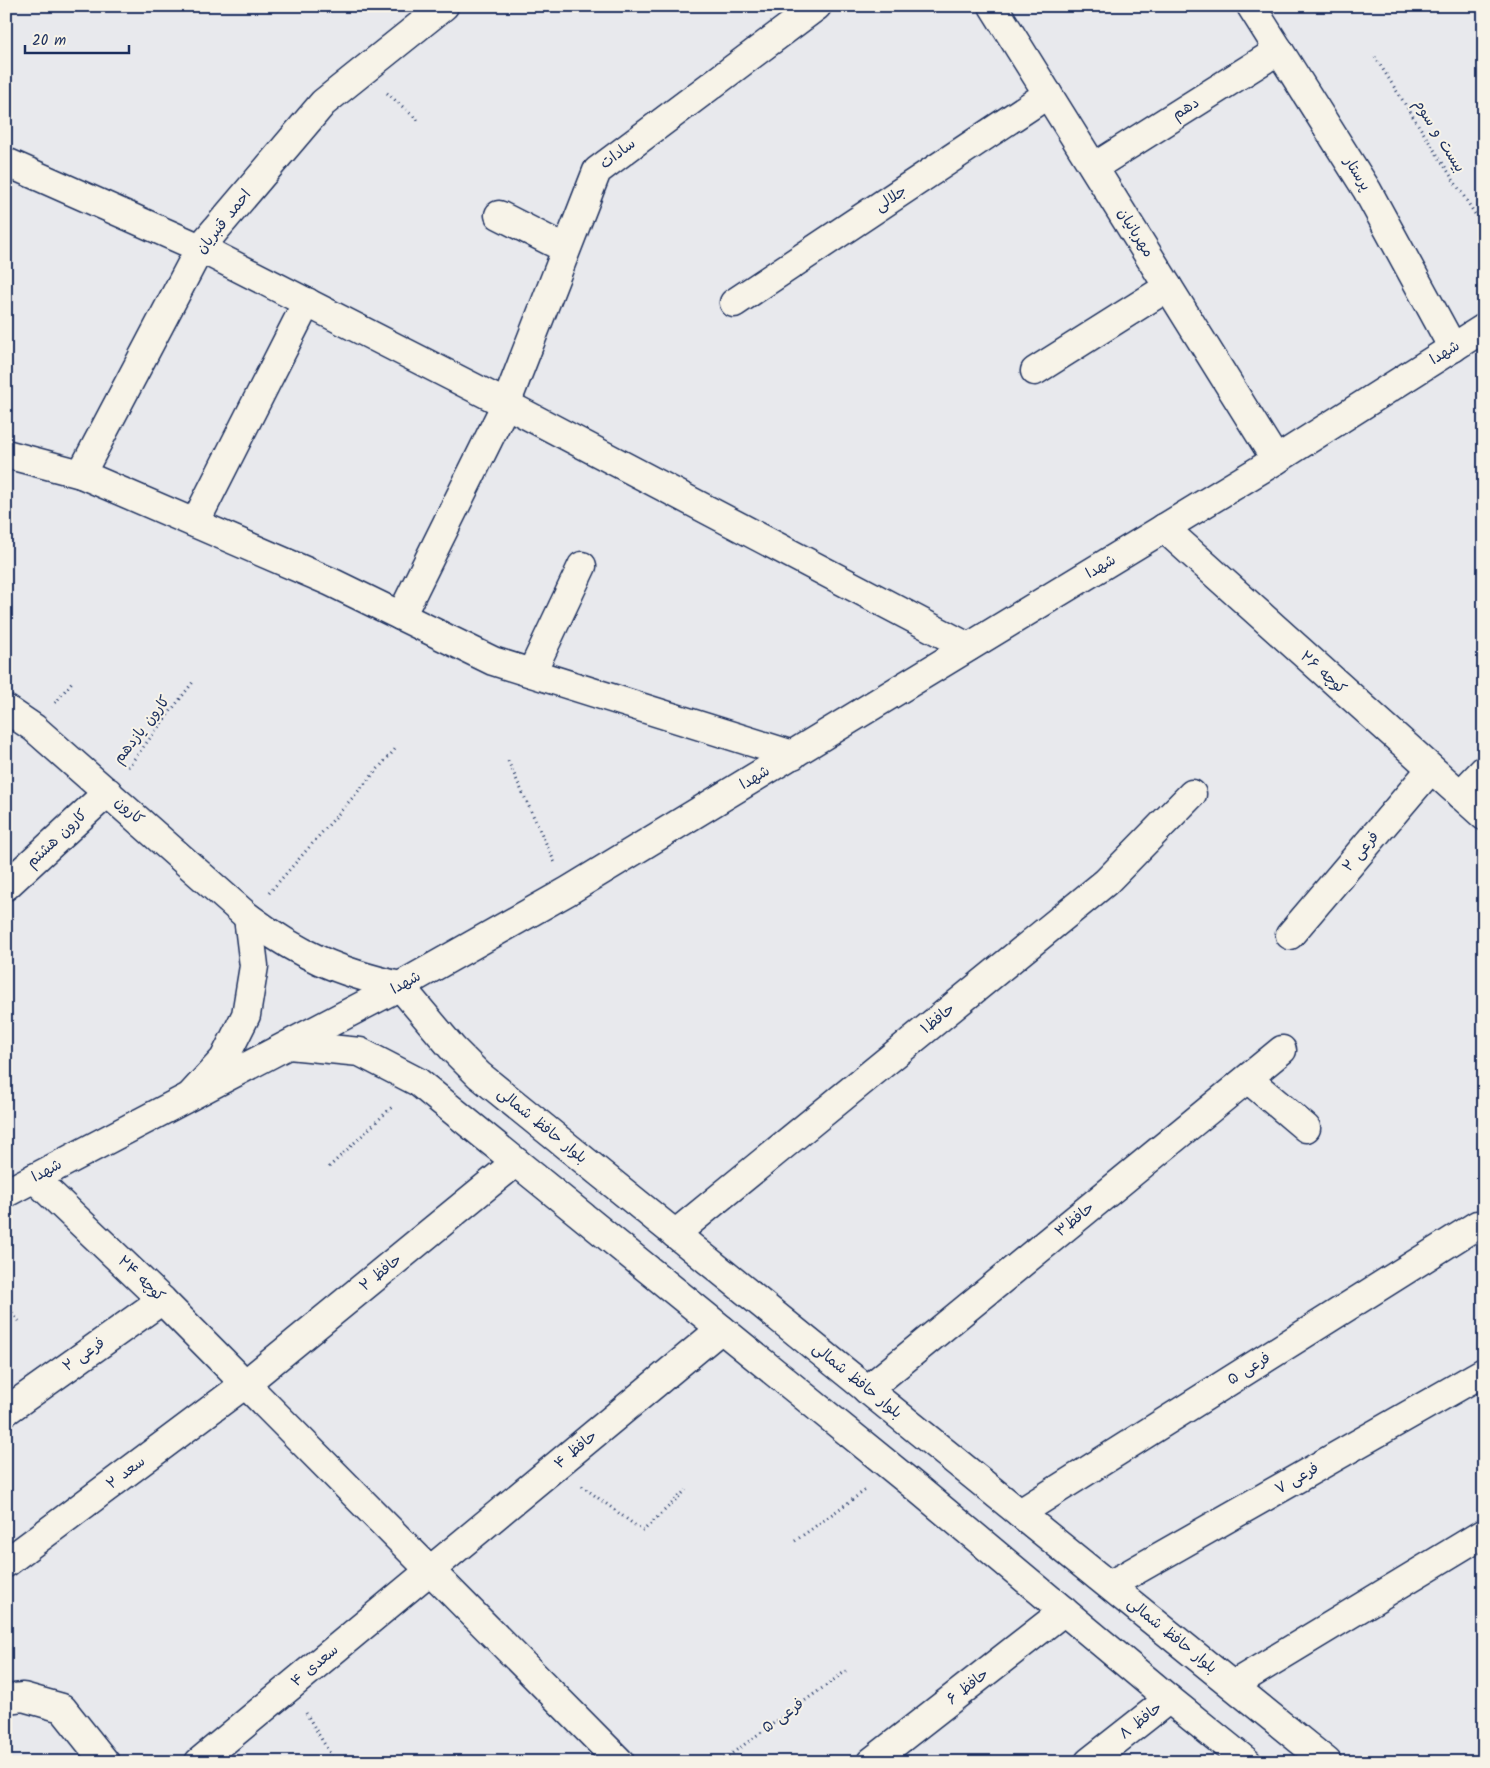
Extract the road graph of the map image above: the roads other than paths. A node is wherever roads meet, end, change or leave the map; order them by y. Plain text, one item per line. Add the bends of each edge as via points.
1 (444, 6) edge
2 (816, 6) edge
3 (1251, 6) edge
4 (996, 7) edge
5 (1279, 50) junction
6 (1048, 94) junction
7 (6, 162) edge
8 (1094, 168) junction
9 (499, 215) dead end
10 (200, 248) junction
11 (566, 249) junction
12 (1168, 287) junction
13 (307, 302) junction
14 (734, 303) dead end
15 (1484, 328) edge
16 (1453, 348) junction
17 (1035, 371) dead end
18 (506, 404) junction
19 (6, 454) edge
20 (1276, 460) junction
21 (81, 474) junction
22 (195, 523) junction
23 (1164, 528) junction
24 (582, 566) dead end
25 (401, 616) junction
26 (968, 647) junction
27 (532, 672) junction
28 (6, 709) edge
29 (794, 755) junction
30 (1431, 769) junction
31 (1484, 770) edge
32 (108, 792) junction
33 (1192, 794) dead end
34 (1460, 795) junction
35 (1484, 816) edge
36 (6, 886) edge
37 (248, 917) junction
38 (1290, 935) dead end
39 (400, 986) junction
40 (289, 1045) junction
41 (1282, 1050) dead end
42 (1248, 1079) junction
43 (190, 1095) junction
44 (1306, 1128) dead end
45 (516, 1162) junction
46 (34, 1178) junction
47 (6, 1193) edge
48 (1477, 1225) dead end
49 (675, 1234) junction
50 (162, 1300) junction
51 (722, 1329) junction
52 (1484, 1372) edge
53 (245, 1384) junction
54 (868, 1390) junction
55 (6, 1411) edge
56 (1020, 1513) junction
57 (1484, 1532) edge
58 (6, 1563) edge
59 (430, 1570) junction
60 (1110, 1586) junction
61 (1064, 1611) junction
62 (1233, 1685) junction
63 (6, 1699) edge
64 (1169, 1699) junction
65 (105, 1762) edge
66 (199, 1762) edge
67 (620, 1762) edge
68 (871, 1762) edge
69 (1089, 1762) edge
70 (1247, 1762) edge
71 (1327, 1762) edge

1 - 10 street, احمد قنبریان via 324,103
2 - 11 street, سادات via 597,171
3 - 5 street, پرستار
4 - 6 street, مهربانیان
5 - 8 street, دهم
5 - 16 street, پرستار via 1367,190
6 - 8 street, مهربانیان
6 - 14 street, جلالی
7 - 10 street
8 - 12 street, مهربانیان
9 - 11 street
10 - 13 street
10 - 21 street, احمد قنبریان
11 - 18 street, سادات
12 - 17 street
12 - 20 street, مهربانیان
13 - 18 street
13 - 22 street
15 - 16 street, شهدا
16 - 20 street, شهدا
18 - 25 street, سادات
18 - 26 street
19 - 21 street
20 - 23 street, شهدا
21 - 22 street
22 - 25 street via 332,582
23 - 26 street, شهدا
23 - 30 street, کوچه ۲۶
24 - 27 street
25 - 27 street via 493,661
26 - 29 street, شهدا
27 - 29 street
28 - 32 street, کارون via 34,728
29 - 39 street, شهدا via 568,891
30 - 34 street, کوچه ۲۶
30 - 38 street, فرعی ۲
31 - 34 street
32 - 36 street, کارون هشتم
32 - 37 street, کارون
33 - 49 street, حافظ۱ via 1106,882
34 - 35 street, کوچه ۲۶
37 - 39 street, کارون via 325,965 362,978
37 - 43 street via 254,966 246,1015 224,1059
39 - 40 street, شهدا
39 - 49 street, بلوار حافظ شمالی via 479,1076
40 - 43 street, شهدا
40 - 45 street via 360,1052 418,1082
41 - 42 street, حافظ۳
42 - 44 street
42 - 54 street, حافظ۳
43 - 46 street, شهدا
45 - 51 street
45 - 53 street, حافظ ۲
46 - 47 street, شهدا
46 - 50 street, کوچه ۲۴
48 - 56 street, فرعی ۵
49 - 54 street, بلوار حافظ شمالی
50 - 53 street, کوچه ۲۴
50 - 55 street, فرعی ۲
51 - 59 street, حافظ ۴
51 - 61 street
52 - 60 street, فرعی ۷
53 - 58 street, سعد ۲
53 - 59 street, کوچه ۲۴
54 - 56 street, بلوار حافظ شمالی
56 - 60 street, بلوار حافظ شمالی
57 - 62 street
59 - 66 street, سعدی ۴
59 - 67 street, کوچه ۲۴
60 - 62 street, بلوار حافظ شمالی
61 - 64 street
61 - 68 street, حافظ ۶
62 - 71 street, بلوار حافظ شمالی
63 - 65 street via 23,1697 62,1708
64 - 69 street, حافظ ۸
64 - 70 street

